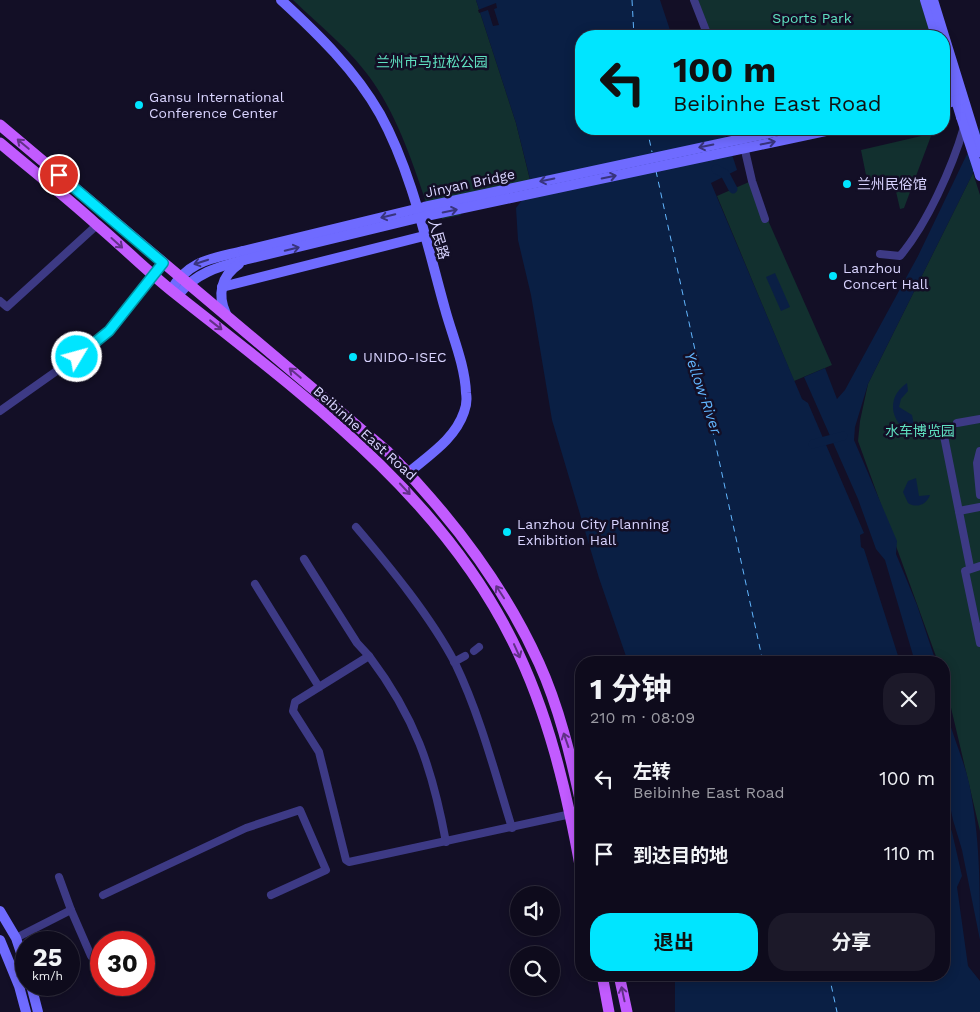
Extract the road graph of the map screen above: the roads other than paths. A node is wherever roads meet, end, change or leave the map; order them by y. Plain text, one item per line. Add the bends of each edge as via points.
1 (280, 0) edge
2 (694, 0) edge
3 (925, 0) edge
4 (933, 0) edge
5 (706, 30) edge
6 (934, 30) edge
7 (940, 30) edge
8 (950, 73) edge
9 (950, 79) edge
10 (955, 95) edge
11 (964, 116) junction
12 (0, 125) edge
13 (741, 135) edge
14 (760, 135) edge
15 (807, 135) edge
16 (0, 143) edge
17 (980, 152) edge
18 (979, 173) edge
19 (765, 219) dead end
20 (97, 225) junction
21 (424, 236) junction
22 (880, 254) dead end
23 (244, 256) junction
24 (163, 263) junction
25 (153, 275) junction
26 (184, 279) junction
27 (222, 287) junction
28 (175, 293) junction
29 (0, 301) edge
30 (226, 314) junction
31 (0, 411) edge
32 (980, 422) edge
33 (957, 423) dead end
34 (944, 436) dead end
35 (980, 451) edge
36 (408, 472) junction
37 (980, 495) edge
38 (980, 507) edge
39 (959, 511) junction
40 (356, 527) dead end
41 (304, 559) dead end
42 (980, 566) edge
43 (970, 567) junction
44 (255, 584) dead end
45 (980, 643) edge
46 (369, 656) junction
47 (465, 656) dead end
48 (454, 662) junction
49 (319, 687) junction
50 (575, 778) edge
51 (570, 814) junction
52 (512, 828) junction
53 (575, 840) edge
54 (446, 842) junction
55 (59, 877) dead end
56 (271, 894) dead end
57 (103, 895) dead end
58 (71, 910) junction
59 (0, 911) edge
60 (30, 931) edge
61 (15, 936) edge
62 (0, 940) edge
63 (90, 956) dead end
64 (603, 981) edge
65 (620, 981) edge
66 (34, 996) edge
67 (26, 1012) edge
68 (38, 1012) edge
69 (610, 1012) edge
70 (627, 1012) edge

1 - 21 main road, 人民路 via 337,56 380,114 402,166
2 - 5 street
3 - 6 main road
4 - 7 main road
8 - 10 main road
9 - 10 main road
10 - 11 main road
11 - 17 main road
11 - 18 main road, bridge
11 - 22 street via 956,154 914,240 900,256
24 -> 12 main road, Beibinhe East Road
13 - 19 street
14 -> 23 main road, Jinyan Bridge, bridge via 424,207
23 -> 15 main road, Jinyan Bridge, bridge
16 - 20 main road, Beibinhe East Road
20 -> 25 main road, Beibinhe East Road
20 - 29 street via 7,307
21 - 27 main road
21 - 36 main road, 人民路 via 466,393 458,427
23 - 26 main road
23 - 27 main road via 227,274
24 - 25 street
24 - 26 main road, Beibinhe East Road
25 - 28 main road, Beibinhe East Road
25 - 31 street via 109,331
26 - 28 main road
26 - 30 main road, Beibinhe East Road
27 - 30 main road via 221,302
28 -> 51 main road, Beibinhe East Road via 389,472 454,547 490,601 526,670 561,774
36 -> 30 main road, Beibinhe East Road
32 - 33 street
34 - 39 street
35 - 37 street via 977,464
50 -> 36 main road, Beibinhe East Road via 540,664 507,602 467,540
38 - 39 street
39 - 43 street
40 - 48 street via 419,607
41 - 46 street
42 - 43 street
43 - 45 street via 964,571
44 - 49 street
46 - 49 street
46 - 54 street via 388,681 421,743 437,792
47 - 48 street
48 - 52 street via 489,752
49 - 54 street via 295,702 293,711 319,752 346,860
51 - 52 street
51 - 53 main road, Beibinhe East Road
52 - 54 street
55 - 58 street
56 - 57 street via 326,870 300,810 246,828
58 - 60 street
58 - 63 street
59 - 61 main road
62 - 67 main road
64 - 69 main road
70 -> 65 main road
66 - 68 main road

